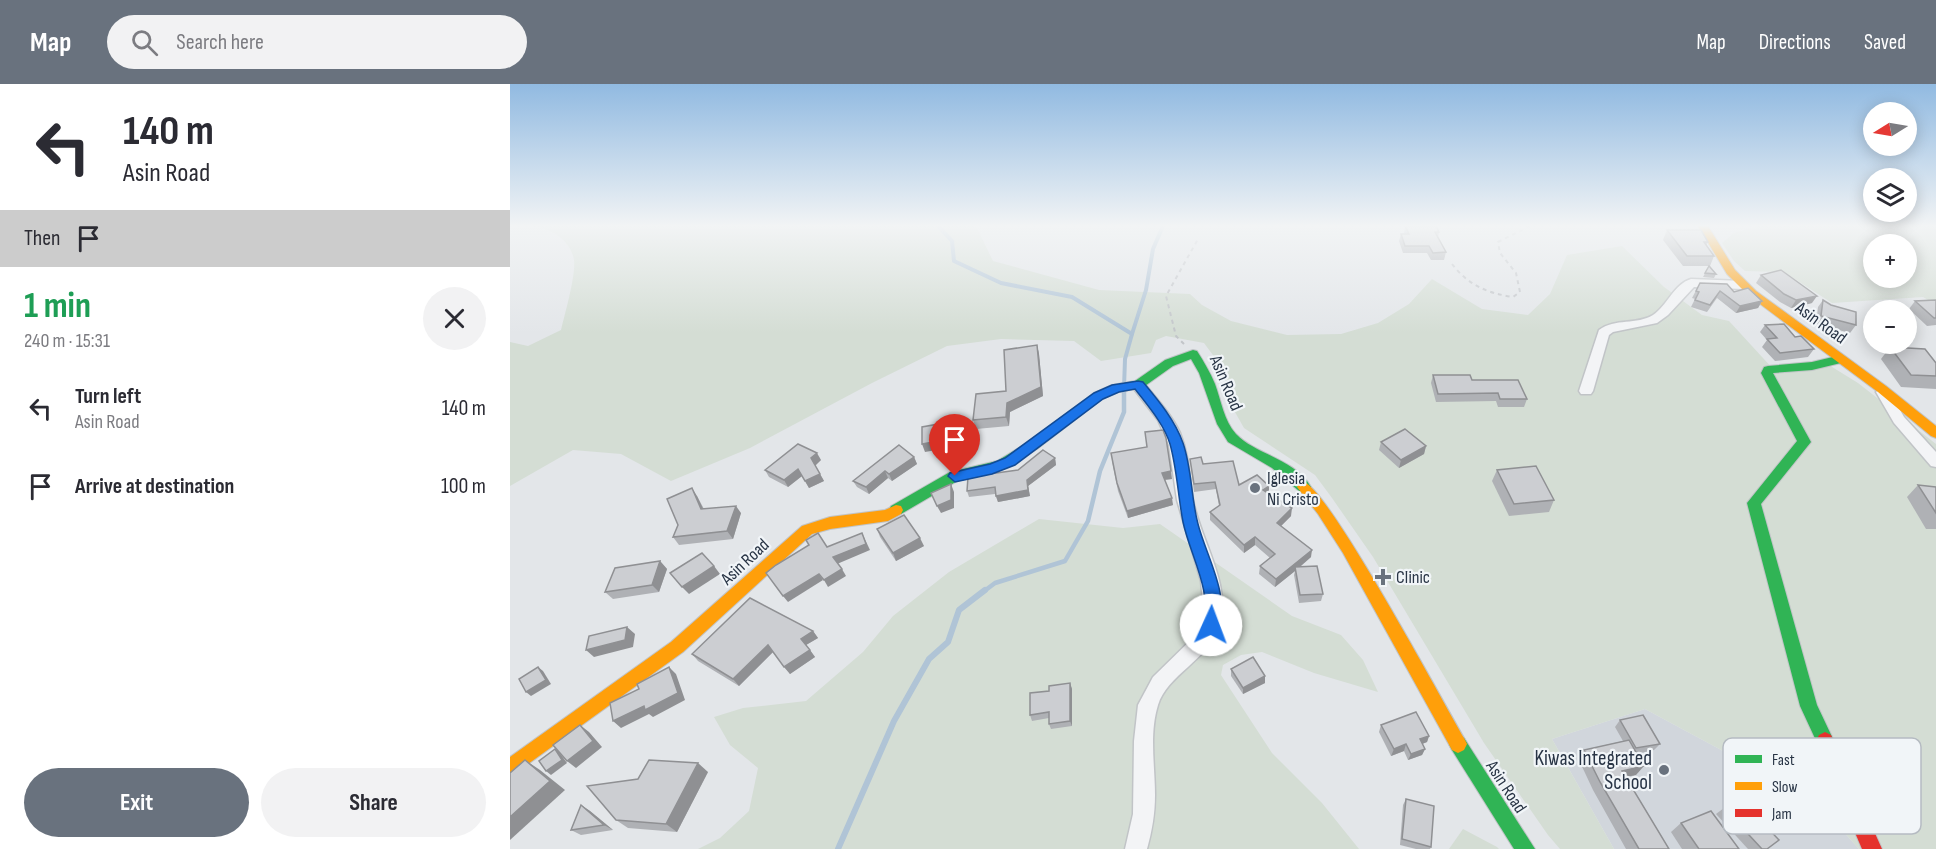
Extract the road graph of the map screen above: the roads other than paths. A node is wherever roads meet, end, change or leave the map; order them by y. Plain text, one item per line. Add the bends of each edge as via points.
1 (1725, 262) edge
2 (1743, 285) junction
3 (1840, 359) junction
4 (1128, 386) junction
5 (1882, 389) junction
6 (1586, 391) dead end
7 (1936, 433) edge
8 (1936, 462) edge
9 (1823, 738) edge
10 (510, 768) edge
11 (1865, 834) edge
12 (1136, 849) edge
13 (1525, 849) edge
14 (1872, 849) edge

1 - 2 main road, Asin Road
2 - 3 main road, Asin Road
2 - 6 street via 1691,283 1652,321 1609,327 1603,333
3 - 5 main road, Asin Road
3 - 9 main road via 1768,370 1773,388 1804,442 1754,503 1809,706
4 - 10 main road, Asin Road via 1098,396 1001,465 955,476 888,515 807,530 677,647
4 - 12 street via 1160,412 1176,443 1185,501 1210,585 1214,616 1205,639 1162,681 1149,702 1144,818
4 - 13 main road, Asin Road via 1193,354 1203,366 1228,433 1297,479 1340,536 1473,770
5 - 7 main road, Asin Road
5 - 8 street via 1899,420
11 - 14 main road

